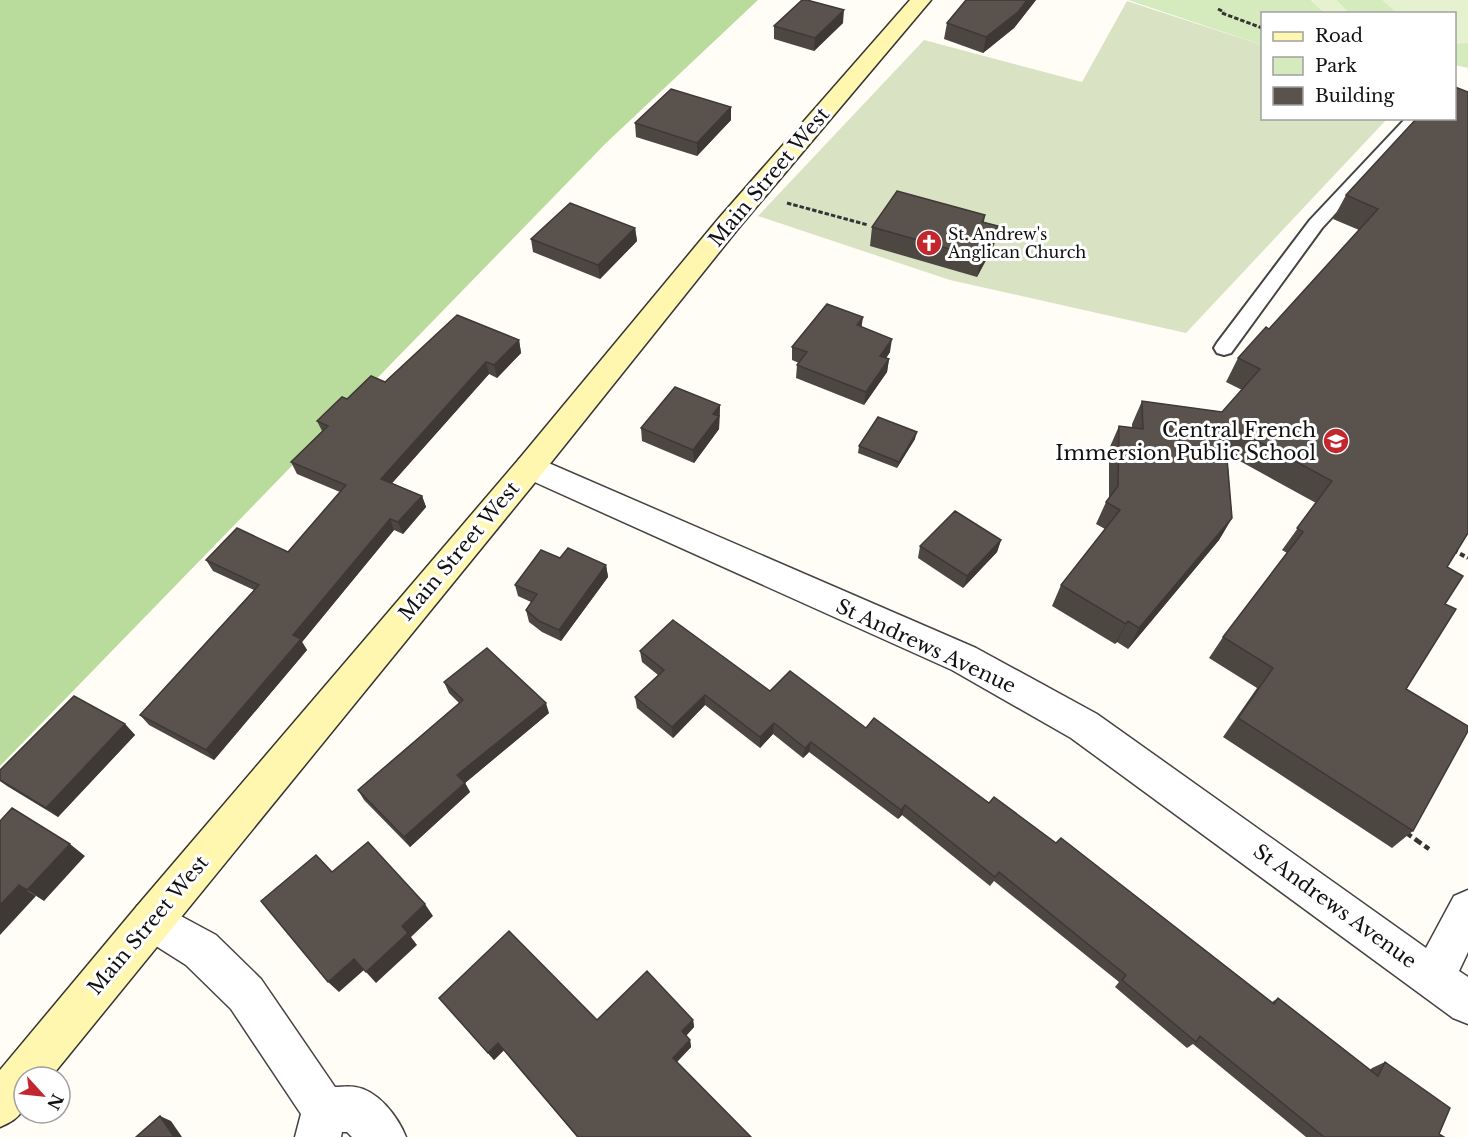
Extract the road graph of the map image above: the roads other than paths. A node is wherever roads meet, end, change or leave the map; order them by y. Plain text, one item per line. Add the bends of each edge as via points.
1 (921, 0) edge
2 (1413, 120) edge
3 (1224, 348) dead end
4 (530, 467) junction
5 (1468, 910) edge
6 (152, 920) junction
7 (1433, 977) junction
8 (1468, 1003) edge
9 (0, 1105) edge
10 (321, 1124) edge
11 (383, 1137) edge

1 - 4 main road, Main Street West via 728,224
2 - 3 lane via 1316,224
4 - 6 main road, Main Street West
4 - 7 street, St Andrews Avenue via 964,659 1084,726
5 - 7 street
6 - 9 main road, Main Street West
6 - 10 street via 201,950 246,994
7 - 8 street, St Andrews Avenue
10 - 11 street via 356,1109

